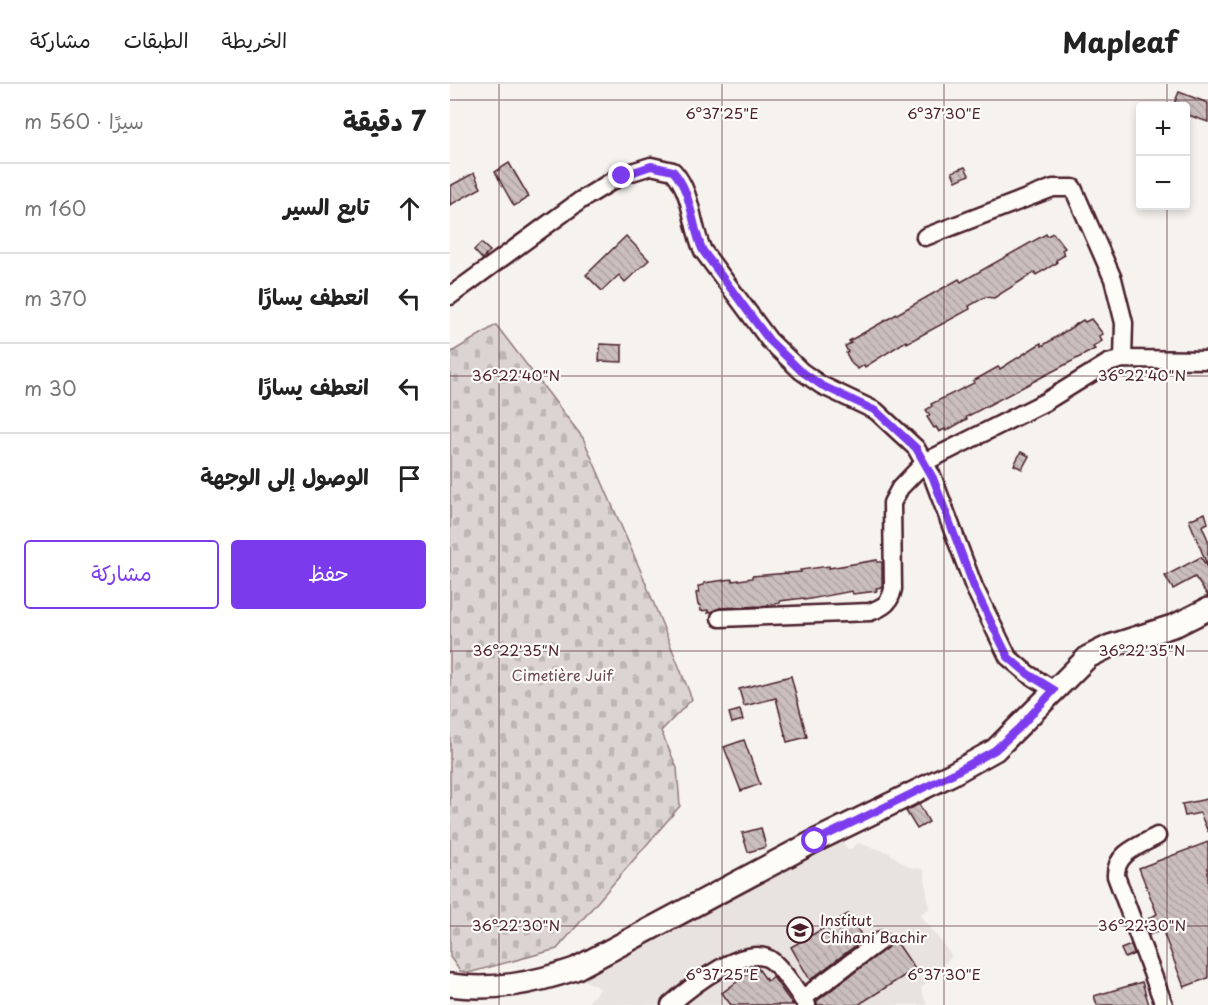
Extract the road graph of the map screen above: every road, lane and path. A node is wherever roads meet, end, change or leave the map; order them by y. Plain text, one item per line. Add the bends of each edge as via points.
1 (925, 237) dead end
2 (450, 296) edge
3 (1123, 359) junction
4 (1208, 360) edge
5 (925, 462) junction
6 (1208, 609) edge
7 (720, 618) dead end
8 (1054, 690) junction
9 (1157, 836) dead end
10 (881, 940) dead end
11 (450, 985) edge
12 (804, 1002) edge
13 (670, 1005) edge
14 (1164, 1005) edge

1 - 3 street via 1053,188 1073,188 1113,279 1124,323
2 - 5 street via 581,200 622,176 642,167 673,171 703,251 769,340 821,385 876,411 911,442
3 - 4 street
3 - 5 street via 1108,363 1045,402
5 - 7 street via 900,488 892,503 893,589 891,600 881,608 870,612
5 - 8 street via 1003,649 1028,674
6 - 8 main road via 1088,657
8 - 11 main road via 995,750 575,969 504,987
9 - 14 street via 1119,858 1116,876
10 - 12 street
12 - 13 street via 773,962 752,955 739,958 686,990

